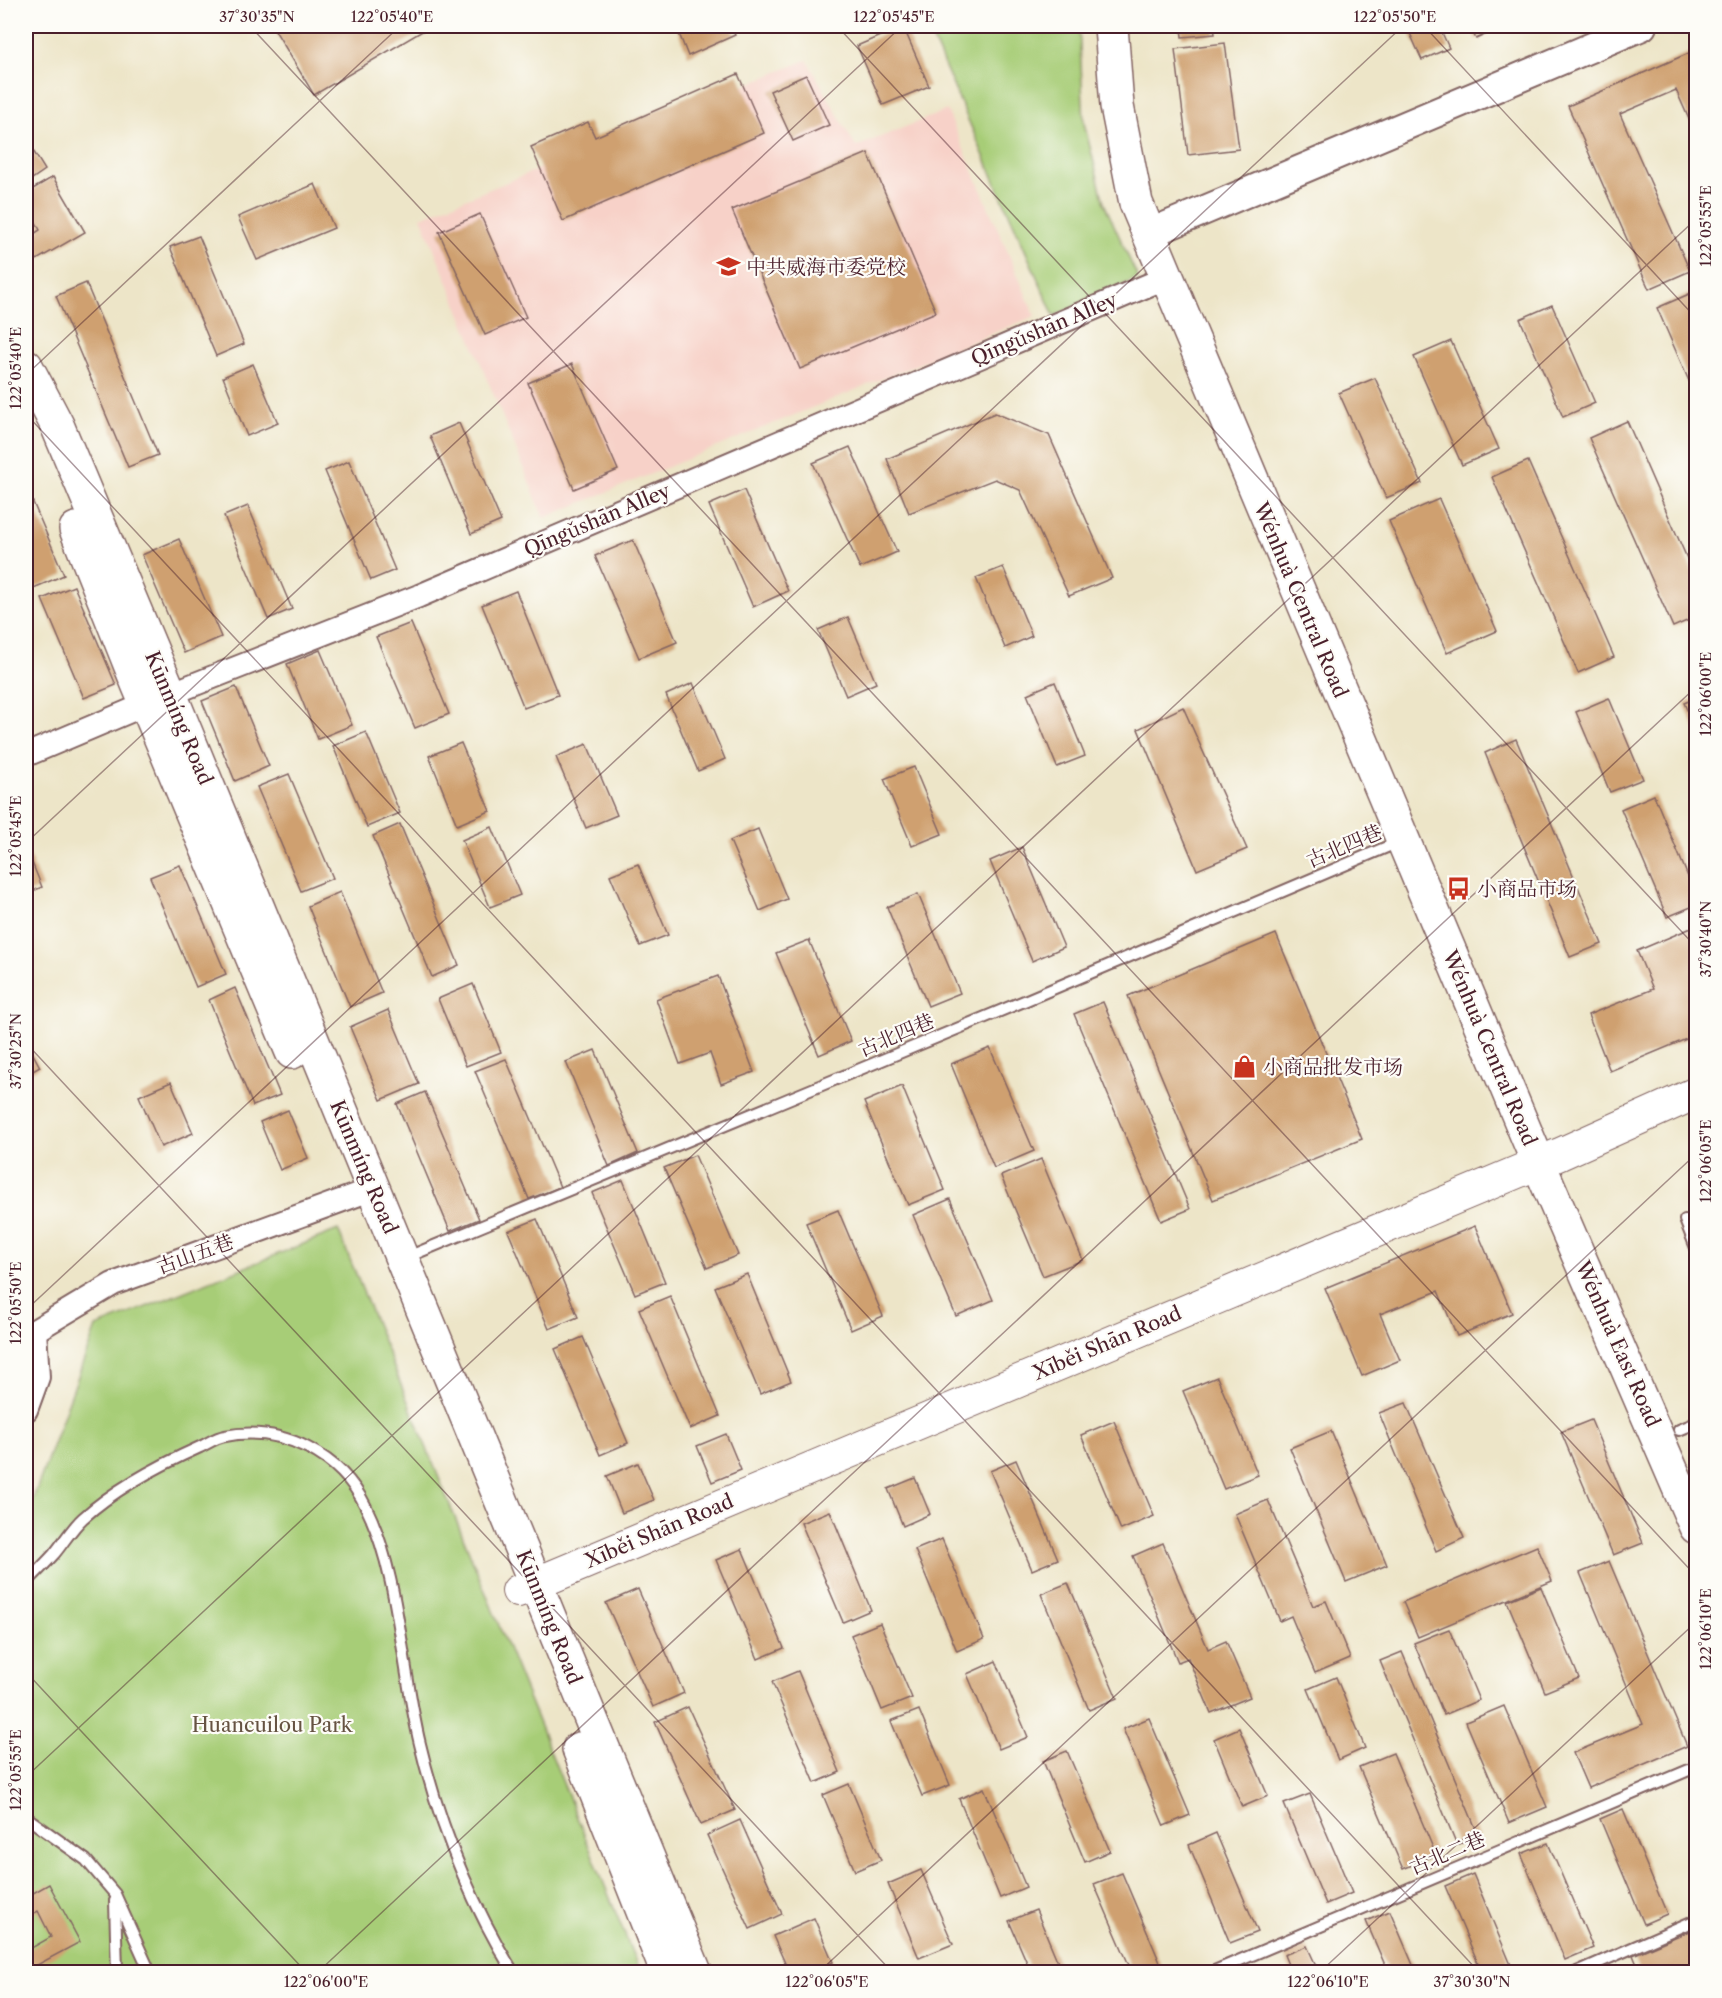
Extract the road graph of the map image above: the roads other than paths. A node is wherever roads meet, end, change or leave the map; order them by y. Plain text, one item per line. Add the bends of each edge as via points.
1 (1111, 26) edge
2 (1131, 26) edge
3 (1642, 26) edge
4 (1157, 230) junction
5 (1166, 278) junction
6 (26, 366) edge
7 (26, 408) edge
8 (158, 699) junction
9 (26, 755) edge
10 (1403, 840) junction
11 (1696, 1093) edge
12 (1549, 1158) junction
13 (363, 1193) junction
14 (1685, 1220) dead end
15 (1696, 1248) edge
16 (402, 1259) junction
17 (30, 1333) edge
18 (26, 1410) edge
19 (1688, 1427) edge
20 (1696, 1470) edge
21 (1696, 1527) edge
22 (26, 1583) edge
23 (526, 1587) junction
24 (1696, 1767) edge
25 (26, 1817) edge
26 (115, 1894) junction
27 (1696, 1920) edge
28 (117, 1972) edge
29 (150, 1972) edge
30 (513, 1972) edge
31 (667, 1972) edge
32 (695, 1972) edge
33 (1212, 1972) edge
34 (1577, 1972) edge

1 - 4 main road, Wénhuà Central Road via 1117,106 1128,173
2 - 4 main road via 1138,132 1155,197
3 - 4 street
4 - 5 main road, Wénhuà Central Road
4 - 12 main road via 1221,366
5 - 8 street, Qīngǔshān Alley via 419,596
5 - 10 main road, Wénhuà Central Road
6 - 8 main road, Kūnmíng Road via 57,424
7 - 8 main road, Kūnmíng Road
8 - 9 street, Qīngǔshān Alley
8 - 13 main road, Kūnmíng Road
10 - 12 main road, Wénhuà Central Road
10 - 16 lane, 古北四巷
11 - 12 main road, Xīběi Shān Road
12 - 19 main road
12 - 21 main road, Wénhuà East Road
12 - 23 main road, Xīběi Shān Road
13 - 16 main road, Kūnmíng Road
13 - 17 street, 古山五巷 via 113,1284
13 - 23 main road, Kūnmíng Road
14 - 15 lane
16 - 23 main road, Kūnmíng Road
17 - 18 street via 38,1377
19 - 20 main road
22 - 30 lane via 81,1519 111,1495 177,1457 225,1436 275,1435 318,1451 344,1475 366,1507 387,1567 420,1744 442,1819 484,1925
23 - 31 main road, Kūnmíng Road
23 - 32 main road, Kūnmíng Road
24 - 33 lane, 古北二巷
25 - 26 lane via 86,1860
26 - 28 lane
26 - 29 lane
27 - 34 lane

